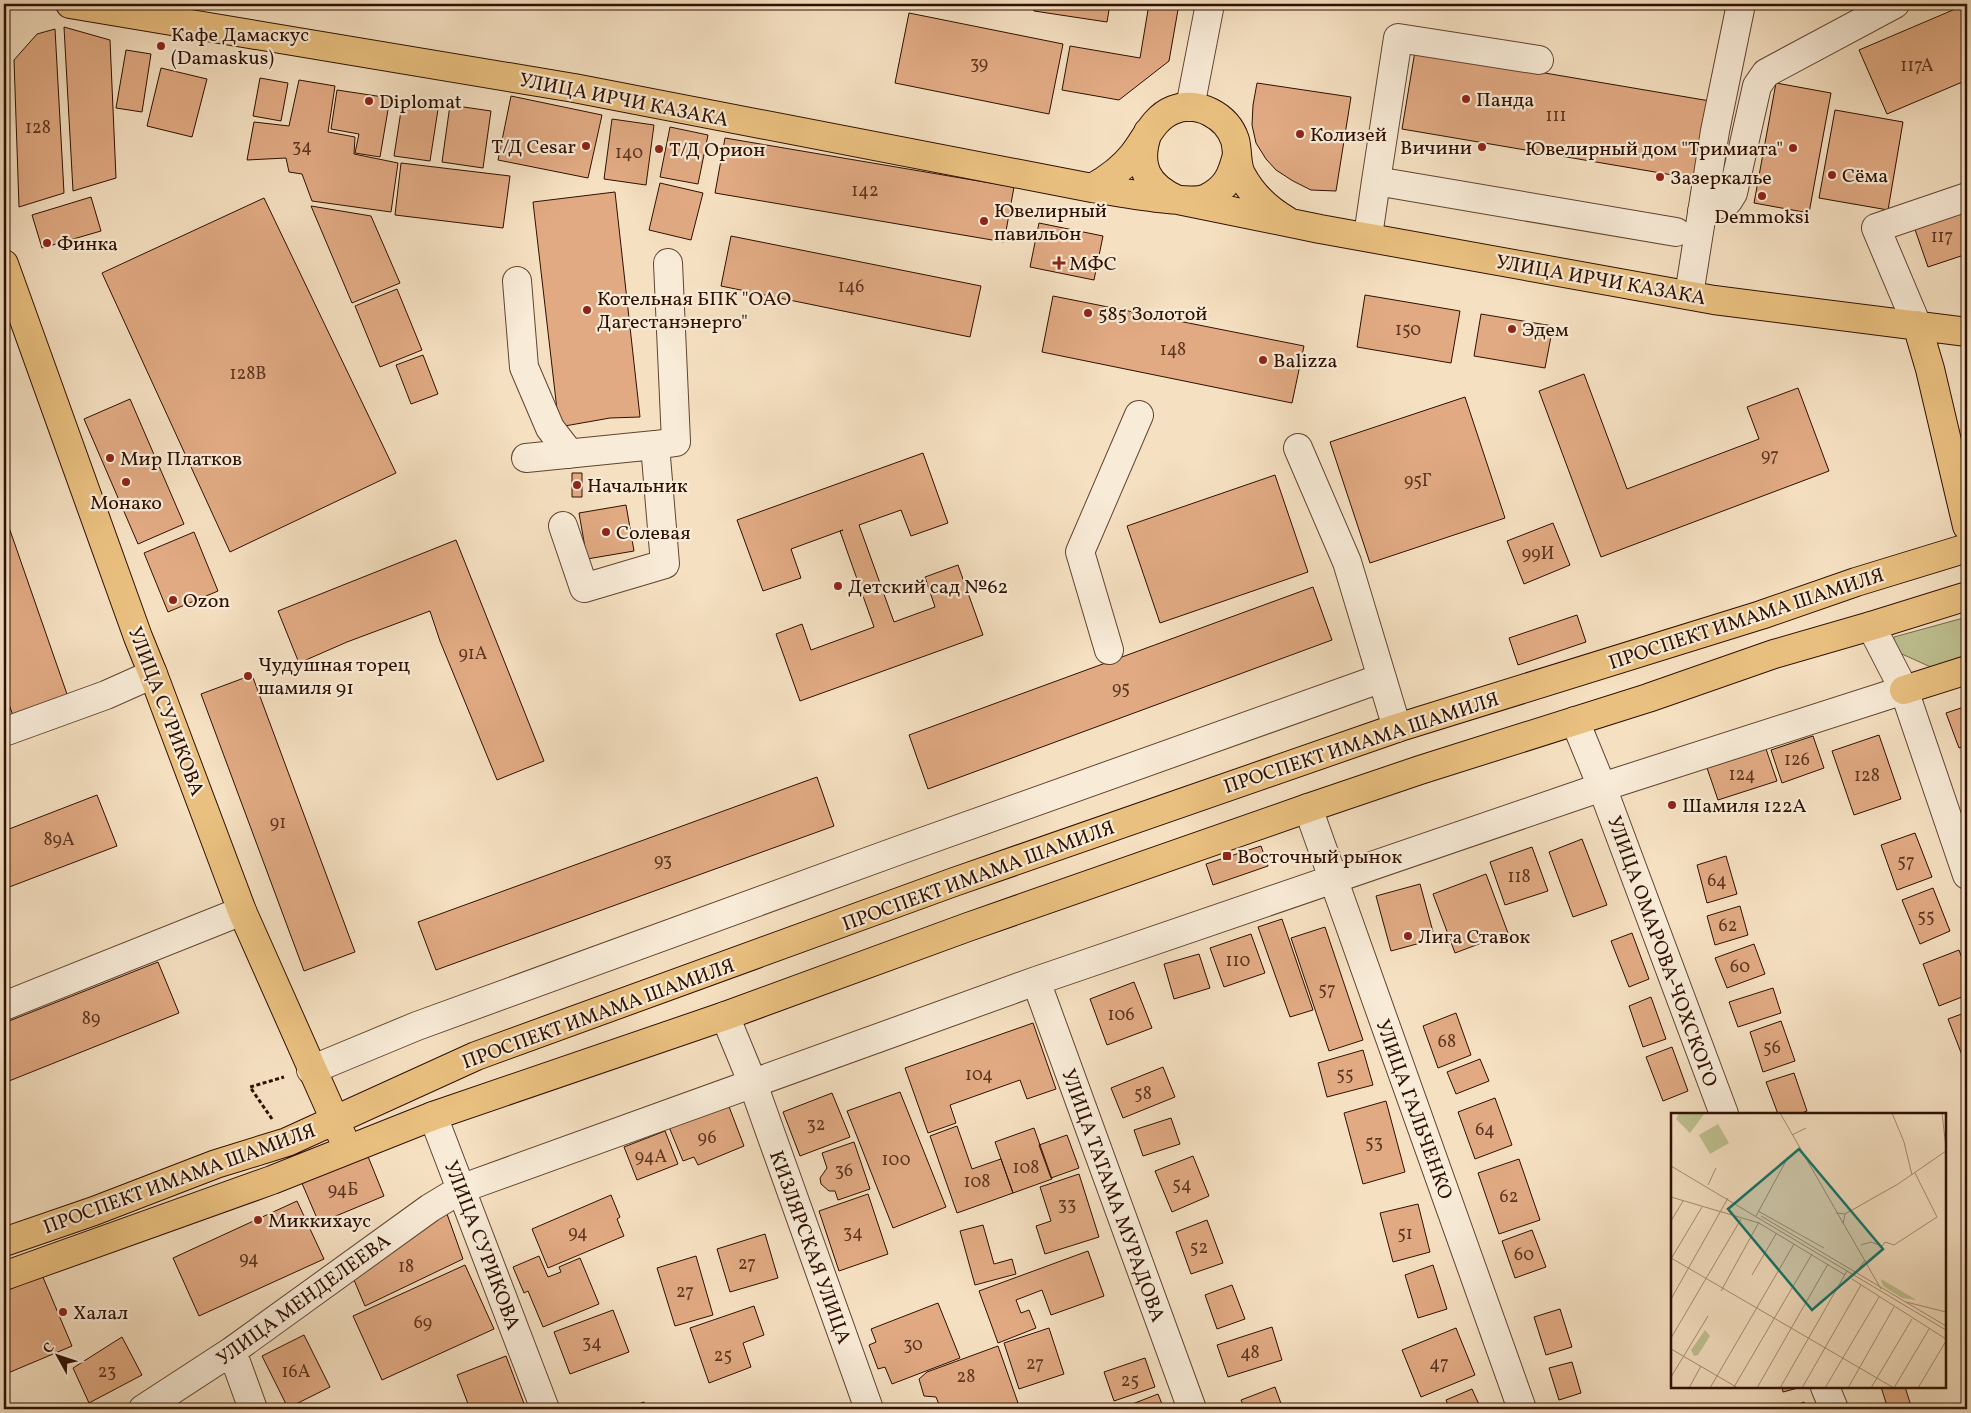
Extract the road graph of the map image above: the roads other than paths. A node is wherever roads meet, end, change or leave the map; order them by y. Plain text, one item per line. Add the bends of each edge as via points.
1 (70, 4) edge
2 (1210, 4) edge
3 (1741, 4) edge
4 (1895, 4) edge
5 (1539, 60) dead end
6 (1190, 107) junction
7 (1148, 132) junction
8 (1237, 155) junction
9 (1376, 180) junction
10 (1092, 188) junction
11 (1967, 197) edge
12 (1178, 200) junction
13 (1702, 211) junction
14 (1287, 221) junction
15 (1676, 232) dead end
16 (1368, 236) junction
17 (668, 263) dead end
18 (4, 264) edge
19 (517, 281) dead end
20 (1689, 295) junction
21 (1917, 325) junction
22 (1967, 332) edge
23 (1139, 415) dead end
24 (655, 445) junction
25 (1298, 448) dead end
26 (570, 454) junction
27 (526, 458) dead end
28 (563, 526) dead end
29 (1967, 526) edge
30 (1967, 548) edge
31 (1967, 596) edge
32 (1871, 626) junction
33 (1109, 650) dead end
34 (1967, 670) edge
35 (153, 674) junction
36 (1382, 678) junction
37 (1904, 690) junction
38 (1575, 721) junction
39 (1397, 728) junction
40 (4, 732) edge
41 (1602, 787) junction
42 (1308, 808) junction
43 (1967, 875) edge
44 (1334, 879) junction
45 (242, 911) junction
46 (1036, 981) junction
47 (4, 1006) edge
48 (724, 1016) junction
49 (311, 1070) junction
50 (423, 1081) junction
51 (754, 1084) junction
52 (1724, 1113) edge
53 (433, 1116) junction
54 (334, 1119) junction
55 (348, 1151) junction
56 (463, 1188) junction
57 (4, 1242) edge
58 (4, 1276) edge
59 (232, 1351) junction
60 (1825, 1388) edge
61 (143, 1409) edge
62 (253, 1409) edge
63 (546, 1409) edge
64 (869, 1409) edge
65 (1192, 1409) edge
66 (1522, 1409) edge
67 (1834, 1409) edge

1 - 10 main road, УЛИЦА ИРЧИ КАЗАКА via 574,88
2 - 6 street
3 - 13 street
4 - 13 street via 1766,73 1757,86 1733,193 1728,201
5 - 9 street via 1398,38
6 - 7 main road via 1174,109 1159,118
6 - 8 main road via 1205,109 1218,116 1235,140
7 - 10 main road via 1134,154
7 - 12 main road via 1143,145 1146,174 1165,194
8 - 12 main road via 1233,174 1221,189 1205,199
8 - 14 main road via 1248,187 1273,213
9 - 15 street
9 - 16 street
10 - 12 main road, УЛИЦА ИРЧИ КАЗАКА
11 - 21 street via 1876,228
12 - 14 main road, УЛИЦА ИРЧИ КАЗАКА
13 - 20 street
14 - 16 main road, УЛИЦА ИРЧИ КАЗАКА
16 - 20 main road, УЛИЦА ИРЧИ КАЗАКА
17 - 24 street via 676,442
18 - 35 main road, УЛИЦА СУРИКОВА
19 - 26 street via 524,367 550,428
20 - 21 main road, УЛИЦА ИРЧИ КАЗАКА
21 - 22 main road, УЛИЦА ИРЧИ КАЗАКА
21 - 29 main road
23 - 33 street via 1080,552
24 - 26 street
24 - 28 street via 665,564 584,588
25 - 36 street via 1347,562
26 - 27 street
30 - 39 main road, ПРОСПЕКТ ИМАМА ШАМИЛЯ
31 - 32 main road, ПРОСПЕКТ ИМАМА ШАМИЛЯ
32 - 37 street
32 - 38 main road, ПРОСПЕКТ ИМАМА ШАМИЛЯ via 1774,654
34 - 37 main road
35 - 40 street via 106,695
35 - 45 main road, УЛИЦА СУРИКОВА
36 - 39 street
36 - 49 street via 416,1026
37 - 41 street, УЛИЦА МЕНДЕЛЕЕВА
37 - 43 street
38 - 41 street, УЛИЦА ОМАРОВА-ЧОХСКОГО
38 - 42 main road, ПРОСПЕКТ ИМАМА ШАМИЛЯ
39 - 50 main road, ПРОСПЕКТ ИМАМА ШАМИЛЯ via 936,888 476,1056
41 - 44 street, УЛИЦА МЕНДЕЛЕЕВА
41 - 52 street, УЛИЦА ОМАРОВА-ЧОХСКОГО
42 - 44 street, УЛИЦА ГАЛЬЧЕНКО
42 - 48 main road, ПРОСПЕКТ ИМАМА ШАМИЛЯ
44 - 46 street, УЛИЦА МЕНДЕЛЕЕВА
44 - 66 street, УЛИЦА ГАЛЬЧЕНКО
45 - 47 street
45 - 49 main road, УЛИЦА СУРИКОВА
46 - 51 street, УЛИЦА МЕНДЕЛЕЕВА
46 - 65 street, УЛИЦА ТАТАМА МУРАДОВА
48 - 51 street, КИЗЛЯРСКАЯ УЛИЦА
48 - 53 main road, ПРОСПЕКТ ИМАМА ШАМИЛЯ
49 - 54 main road, УЛИЦА СУРИКОВА
50 - 53 main road, УЛИЦА СУРИКОВА
50 - 54 main road, ПРОСПЕКТ ИМАМА ШАМИЛЯ
51 - 56 street, УЛИЦА МЕНДЕЛЕЕВА
51 - 64 street, КИЗЛЯРСКАЯ УЛИЦА
53 - 55 main road, ПРОСПЕКТ ИМАМА ШАМИЛЯ
53 - 56 street, УЛИЦА СУРИКОВА
54 - 55 main road, УЛИЦА СУРИКОВА
54 - 57 main road, ПРОСПЕКТ ИМАМА ШАМИЛЯ via 286,1142 216,1164
55 - 58 main road, ПРОСПЕКТ ИМАМА ШАМИЛЯ
56 - 59 street, УЛИЦА МЕНДЕЛЕЕВА via 430,1208
56 - 63 street, УЛИЦА СУРИКОВА
59 - 61 street, УЛИЦА МЕНДЕЛЕЕВА
59 - 62 street
60 - 67 street

